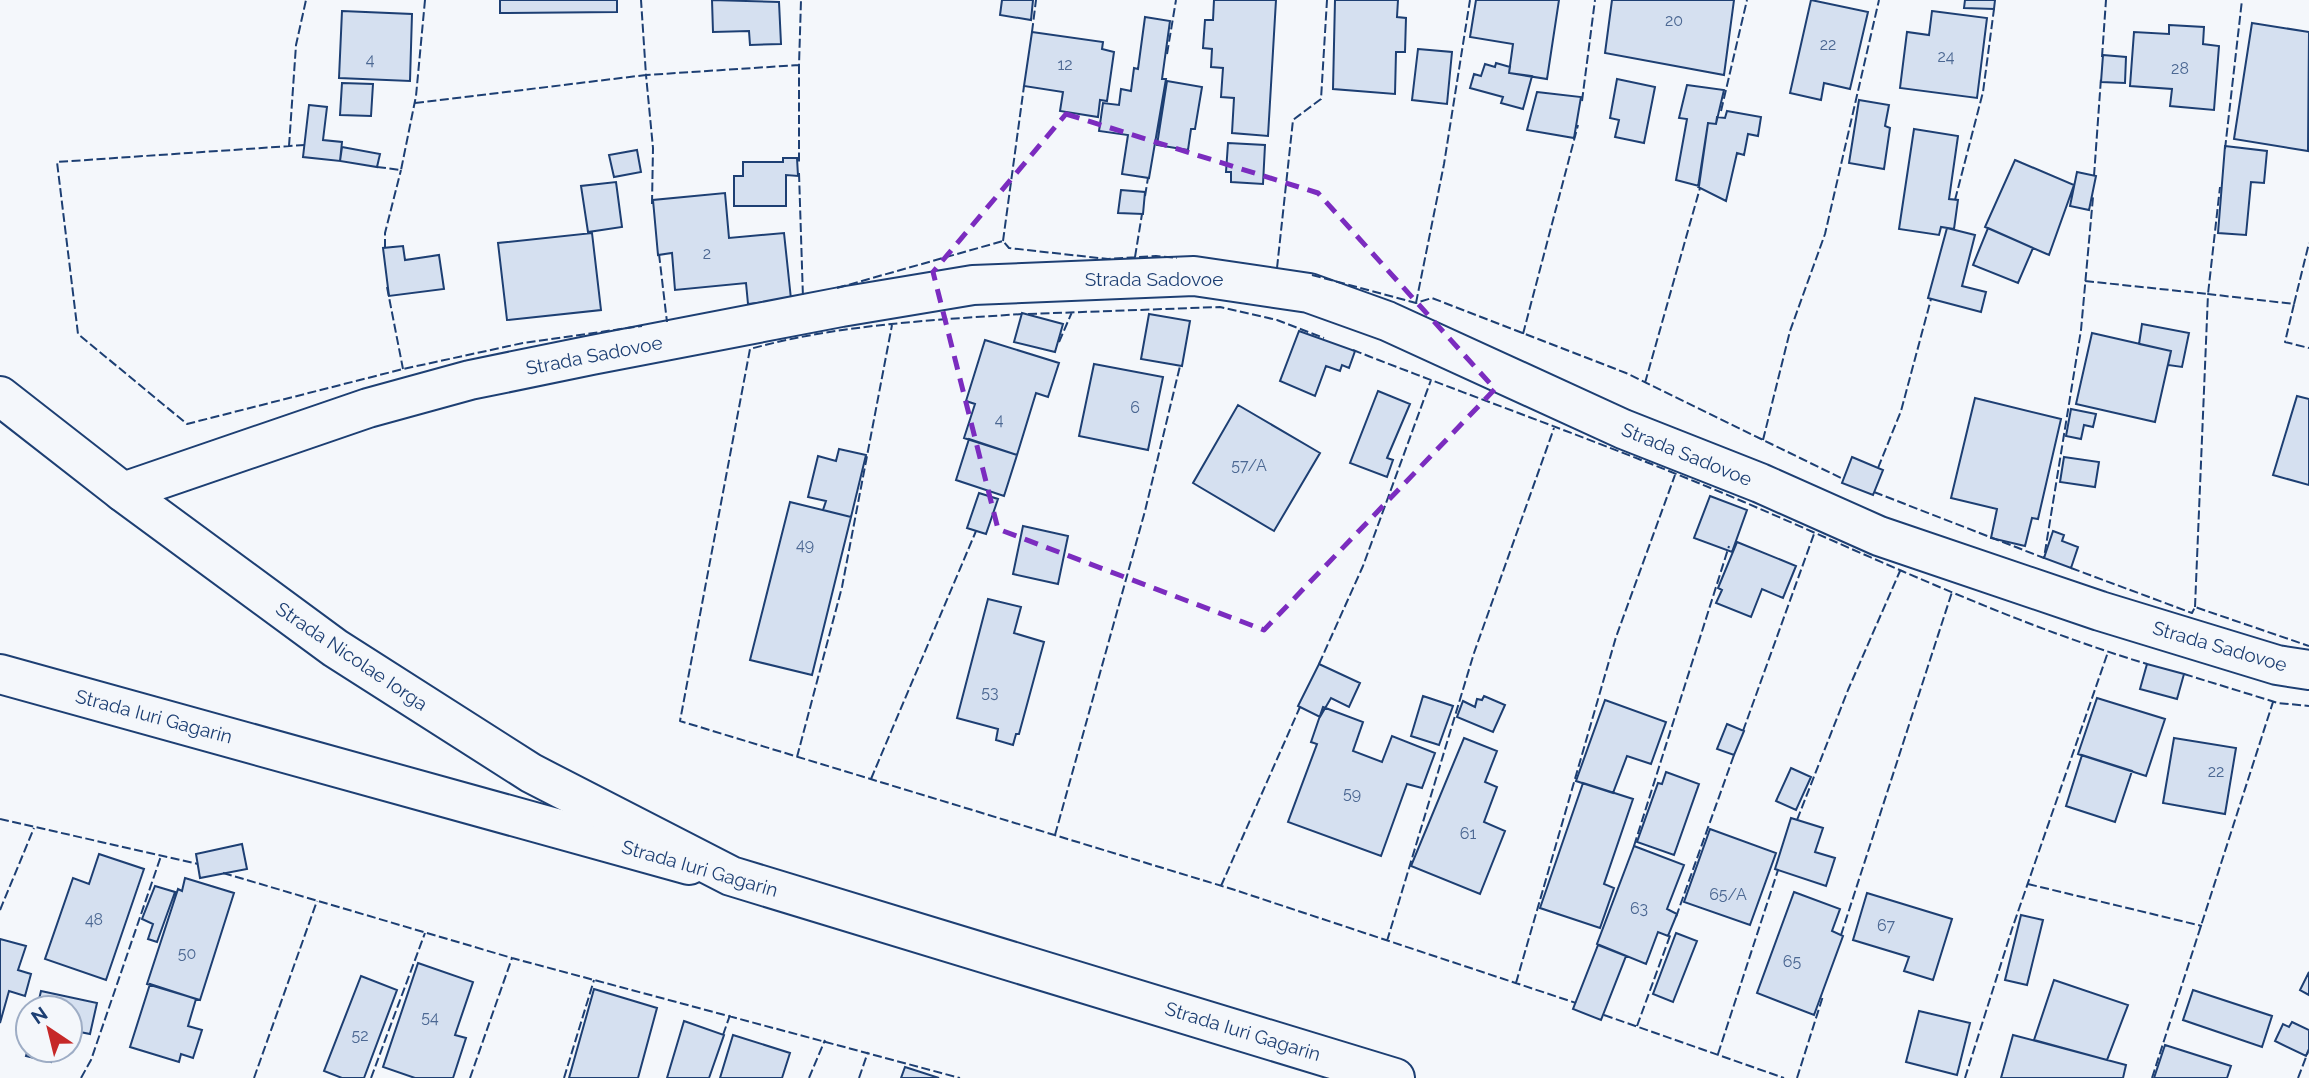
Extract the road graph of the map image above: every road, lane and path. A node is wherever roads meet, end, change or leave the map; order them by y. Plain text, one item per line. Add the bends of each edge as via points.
1 (0, 396) edge
2 (123, 492) junction
3 (2309, 670) edge
4 (0, 674) edge
5 (731, 876) junction
6 (1395, 1078) edge

1 - 2 street, Strada Nicolae Iorga
2 - 3 street, Strada Sadovoe via 368,408 565,360 973,285 1194,276 1309,293 1387,321 1623,429 1879,536 2087,607 2277,665
2 - 5 street, Strada Nicolae Iorga via 335,648 530,773
4 - 5 street, Strada Iuri Gagarin
5 - 6 street, Strada Iuri Gagarin

